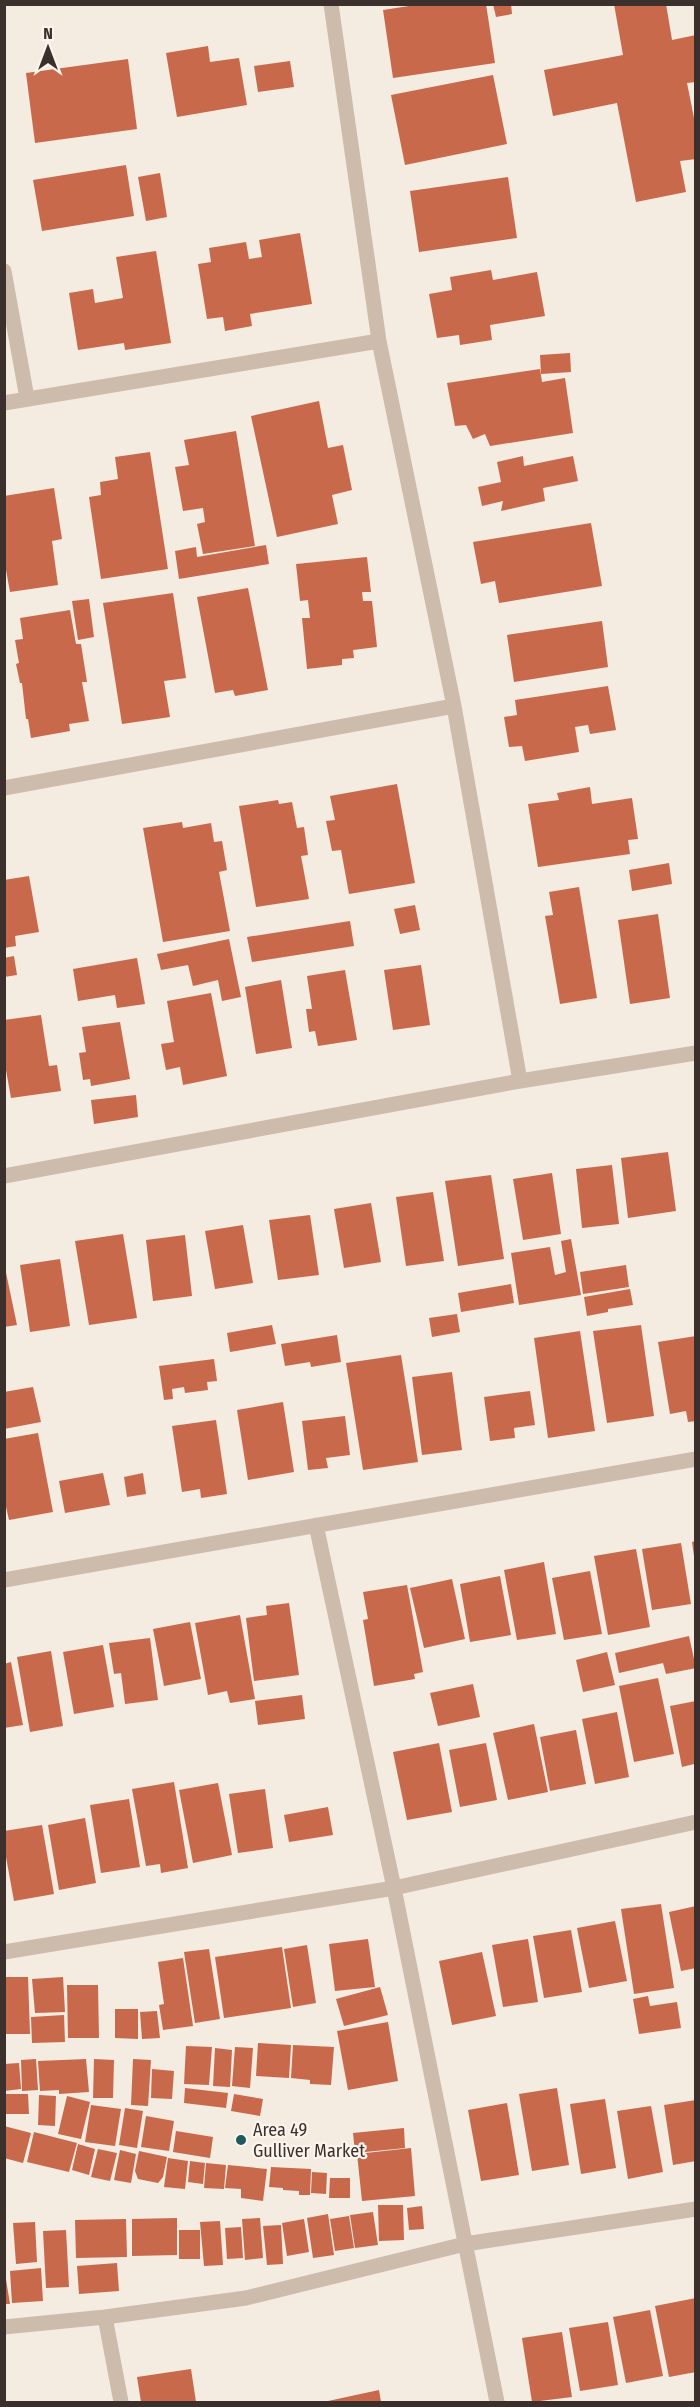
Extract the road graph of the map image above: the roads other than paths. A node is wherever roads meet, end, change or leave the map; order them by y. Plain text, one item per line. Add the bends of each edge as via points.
1 (331, 4) edge
2 (4, 271) edge
3 (379, 341) junction
4 (27, 398) junction
5 (4, 403) edge
6 (454, 706) junction
7 (4, 788) edge
8 (696, 1053) edge
9 (520, 1081) junction
10 (4, 1176) edge
11 (696, 1459) edge
12 (316, 1525) junction
13 (4, 1580) edge
14 (696, 1822) edge
15 (394, 1888) junction
16 (4, 1952) edge
17 (696, 2209) edge
18 (465, 2244) junction
19 (105, 2317) junction
20 (4, 2327) edge
21 (121, 2403) edge
22 (497, 2403) edge

1 - 3 street
2 - 4 street
3 - 4 street
3 - 6 street
4 - 5 street
6 - 7 street
6 - 9 street
8 - 9 street
9 - 10 street
11 - 12 street
12 - 13 street
12 - 15 street
14 - 15 street
15 - 16 street
15 - 18 street
17 - 18 street
18 - 19 street via 246,2298
18 - 22 street
19 - 20 street
19 - 21 street

